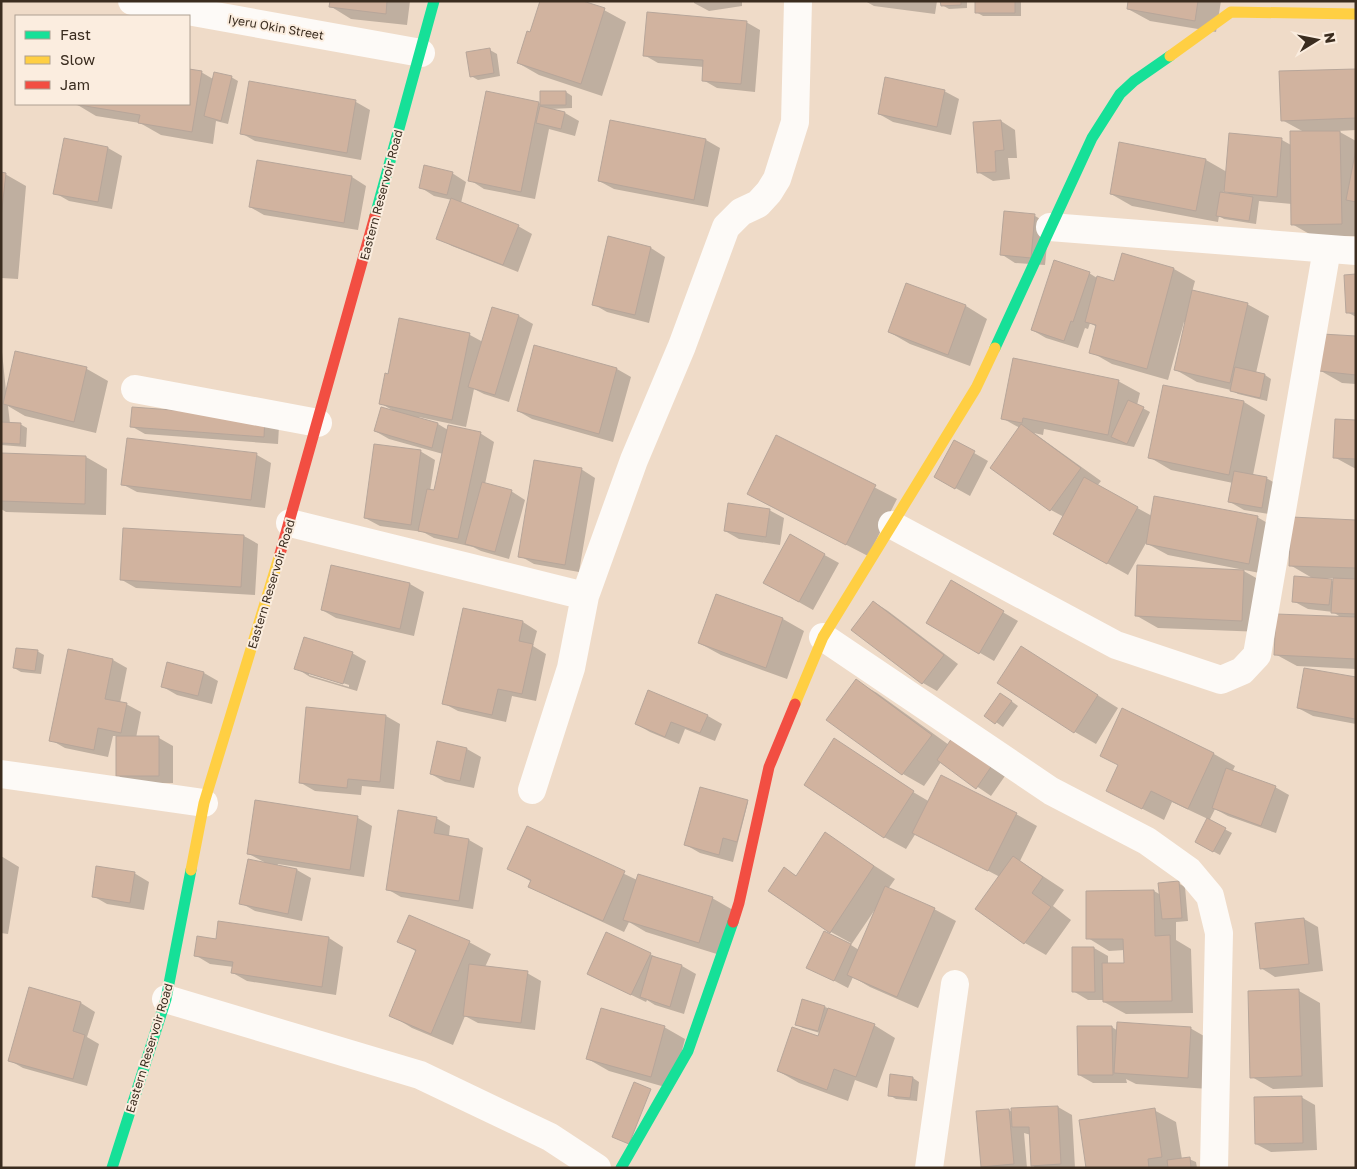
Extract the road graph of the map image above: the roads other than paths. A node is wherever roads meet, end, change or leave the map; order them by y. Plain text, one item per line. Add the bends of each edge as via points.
1 (132, 1) edge
2 (434, 1) edge
3 (798, 1) edge
4 (1227, 7) edge
5 (1356, 14) edge
6 (420, 53) junction
7 (1050, 228) junction
8 (1327, 250) junction
9 (1356, 251) edge
10 (135, 389) dead end
11 (318, 423) junction
12 (290, 523) junction
13 (892, 525) junction
14 (585, 596) junction
15 (823, 637) junction
16 (1, 774) edge
17 (532, 790) dead end
18 (204, 803) junction
19 (955, 984) dead end
20 (166, 999) junction
21 (112, 1168) edge
22 (598, 1168) edge
23 (620, 1168) edge
24 (929, 1168) edge
25 (1214, 1168) edge

1 - 6 street, Iyeru Okin Street
2 - 6 street, Eastern Reservoir Road
3 - 14 street via 795,122 777,179 758,204 741,212 726,227 682,346 634,460
4 - 5 street
4 - 7 street via 1120,94 1092,138
6 - 11 street, Eastern Reservoir Road
7 - 8 street
7 - 13 street via 976,388
8 - 9 street
8 - 13 street via 1257,655 1242,671 1221,680 1116,646
10 - 11 street
11 - 12 street, Eastern Reservoir Road
12 - 14 street
12 - 18 street, Eastern Reservoir Road
13 - 15 street
14 - 17 street via 571,668
15 - 23 street via 769,767 739,903 688,1051
15 - 25 street via 1050,791 1147,841 1189,871 1210,896 1219,933
16 - 18 street
18 - 20 street, Eastern Reservoir Road
19 - 24 street
20 - 21 street, Eastern Reservoir Road
20 - 22 street via 420,1075 550,1137

